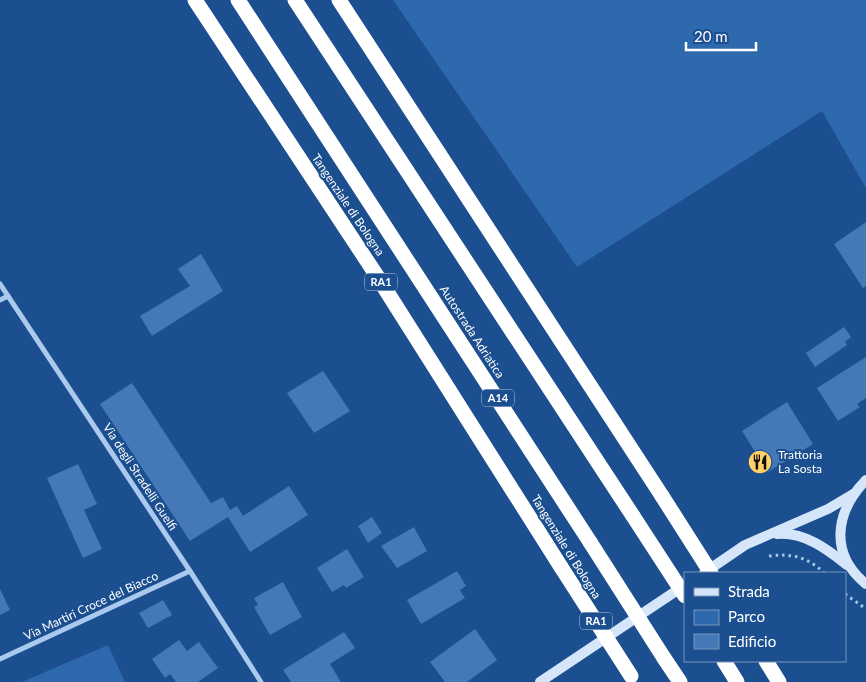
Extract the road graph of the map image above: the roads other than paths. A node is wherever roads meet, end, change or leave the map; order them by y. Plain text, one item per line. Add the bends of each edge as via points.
1 (195, 0) edge
2 (238, 0) edge
3 (296, 0) edge
4 (339, 0) edge
5 (0, 284) edge
6 (8, 296) junction
7 (0, 300) edge
8 (866, 480) edge
9 (855, 493) junction
10 (771, 534) junction
11 (849, 567) junction
12 (190, 571) junction
13 (704, 572) edge
14 (710, 572) edge
15 (866, 584) edge
16 (684, 586) edge
17 (684, 594) edge
18 (0, 659) edge
19 (725, 662) edge
20 (767, 662) edge
21 (633, 679) edge
22 (261, 682) edge
23 (540, 682) edge
24 (680, 682) edge
25 (737, 682) edge
26 (779, 682) edge

1 - 21 highway, Tangenziale di Bologna / RA1, bridge via 377,276
2 - 24 highway, Autostrada Adriatica / A14, bridge
3 - 17 highway, bridge
4 - 14 highway, bridge
5 - 6 street, Via degli Stradelli Guelfi
6 - 7 street
6 - 12 street, Via degli Stradelli Guelfi
8 - 9 main road
9 - 10 main road via 828,509
9 - 11 main road via 842,520 841,531 841,544
10 - 11 main road via 810,540
10 - 13 main road via 745,545
11 - 15 main road
12 - 18 street, Via Martiri Croce del Biacco
12 - 22 street, Via degli Stradelli Guelfi
16 - 23 main road
19 - 25 highway
20 - 26 highway

